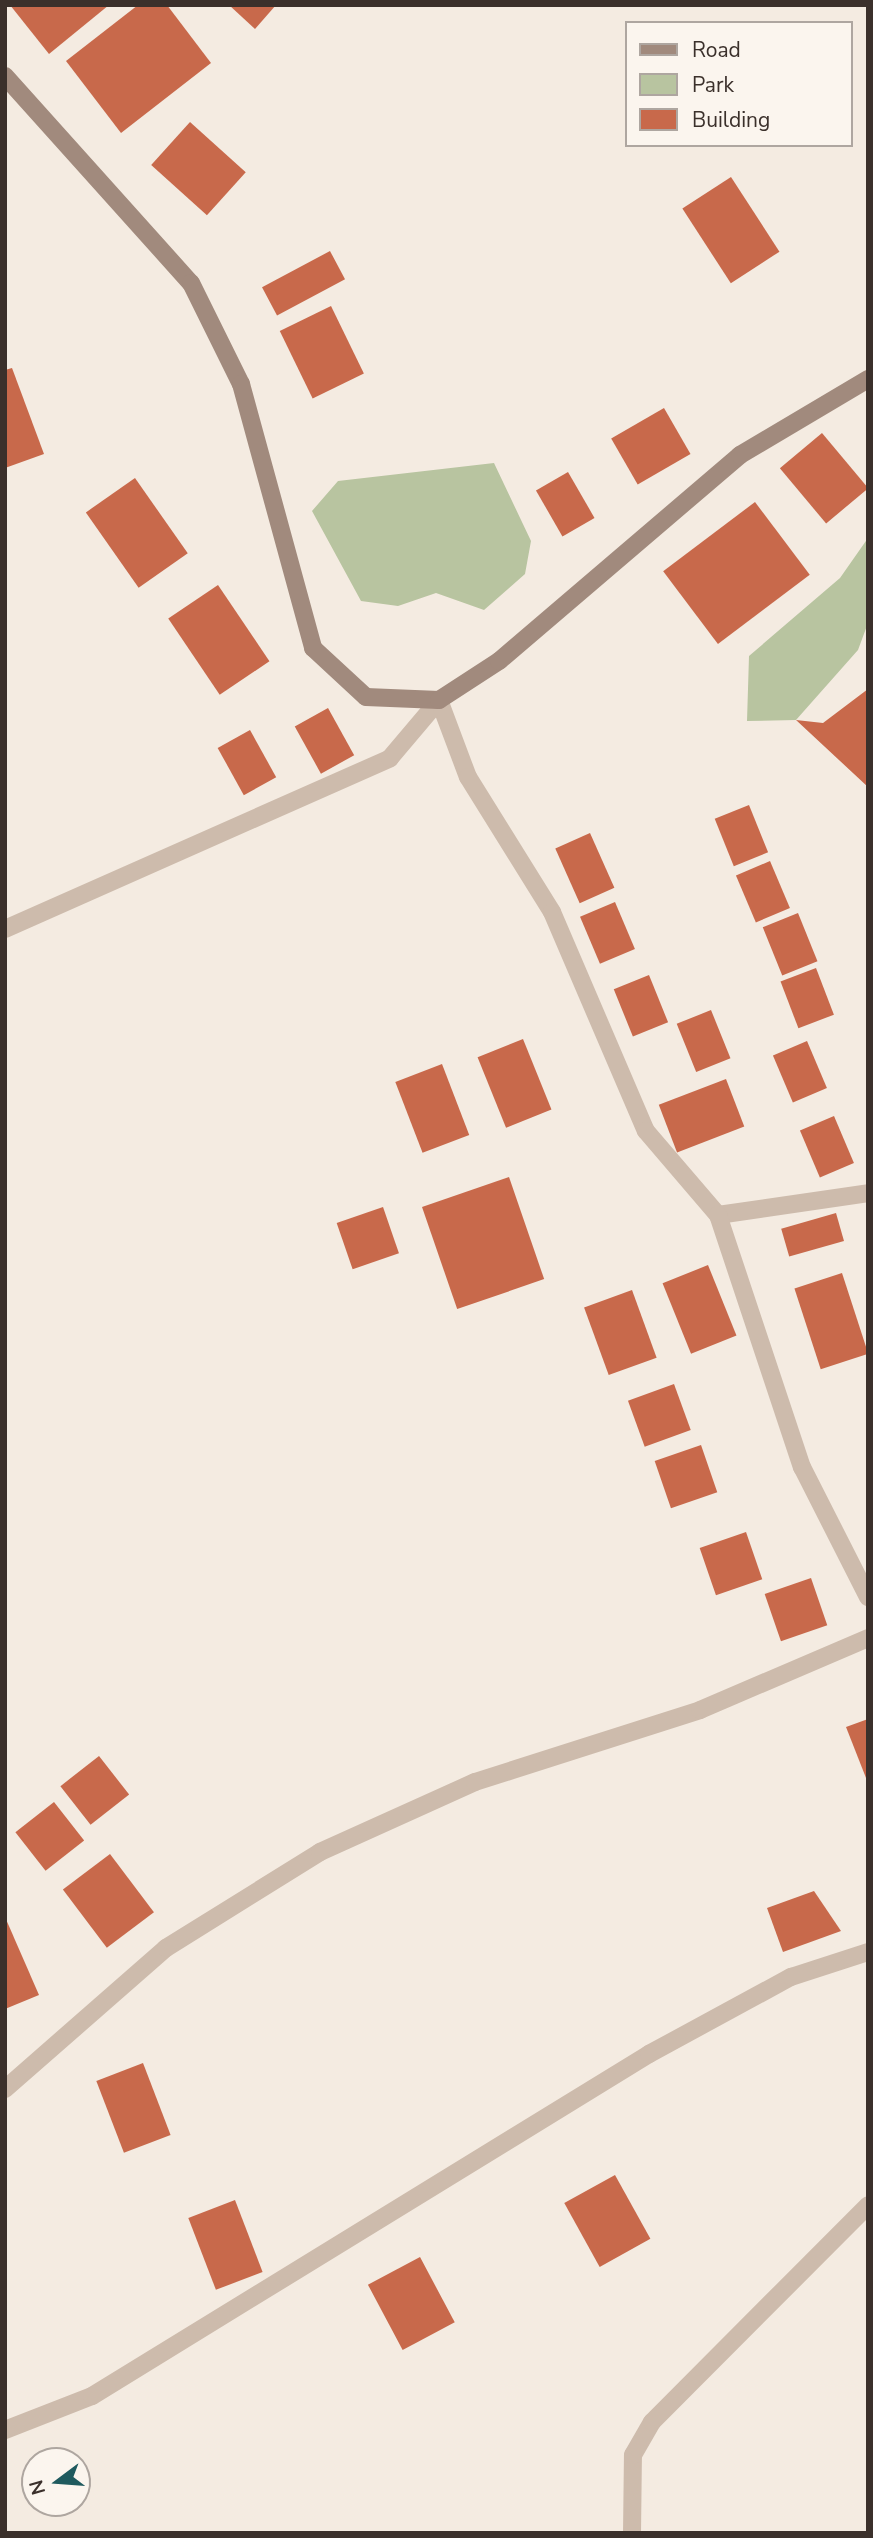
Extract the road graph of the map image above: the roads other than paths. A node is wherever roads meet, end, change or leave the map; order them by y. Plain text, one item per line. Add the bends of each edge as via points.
1 (5, 76) edge
2 (868, 379) edge
3 (439, 700) junction
4 (5, 929) edge
5 (868, 1193) edge
6 (718, 1215) junction
7 (868, 1597) edge
8 (868, 1638) edge
9 (868, 1952) edge
10 (5, 2089) edge
11 (868, 2204) edge
12 (5, 2430) edge
13 (632, 2533) edge

1 - 3 street via 191,283 241,384 313,648 366,697
2 - 3 street via 740,455 499,661
3 - 4 street via 390,758
3 - 6 street via 468,777 552,912 646,1131
5 - 6 street
6 - 7 street via 802,1467
8 - 10 street via 700,1710 475,1782 320,1852 166,1948
9 - 12 street via 791,1977 649,2054 92,2396
11 - 13 street via 652,2422 633,2455

